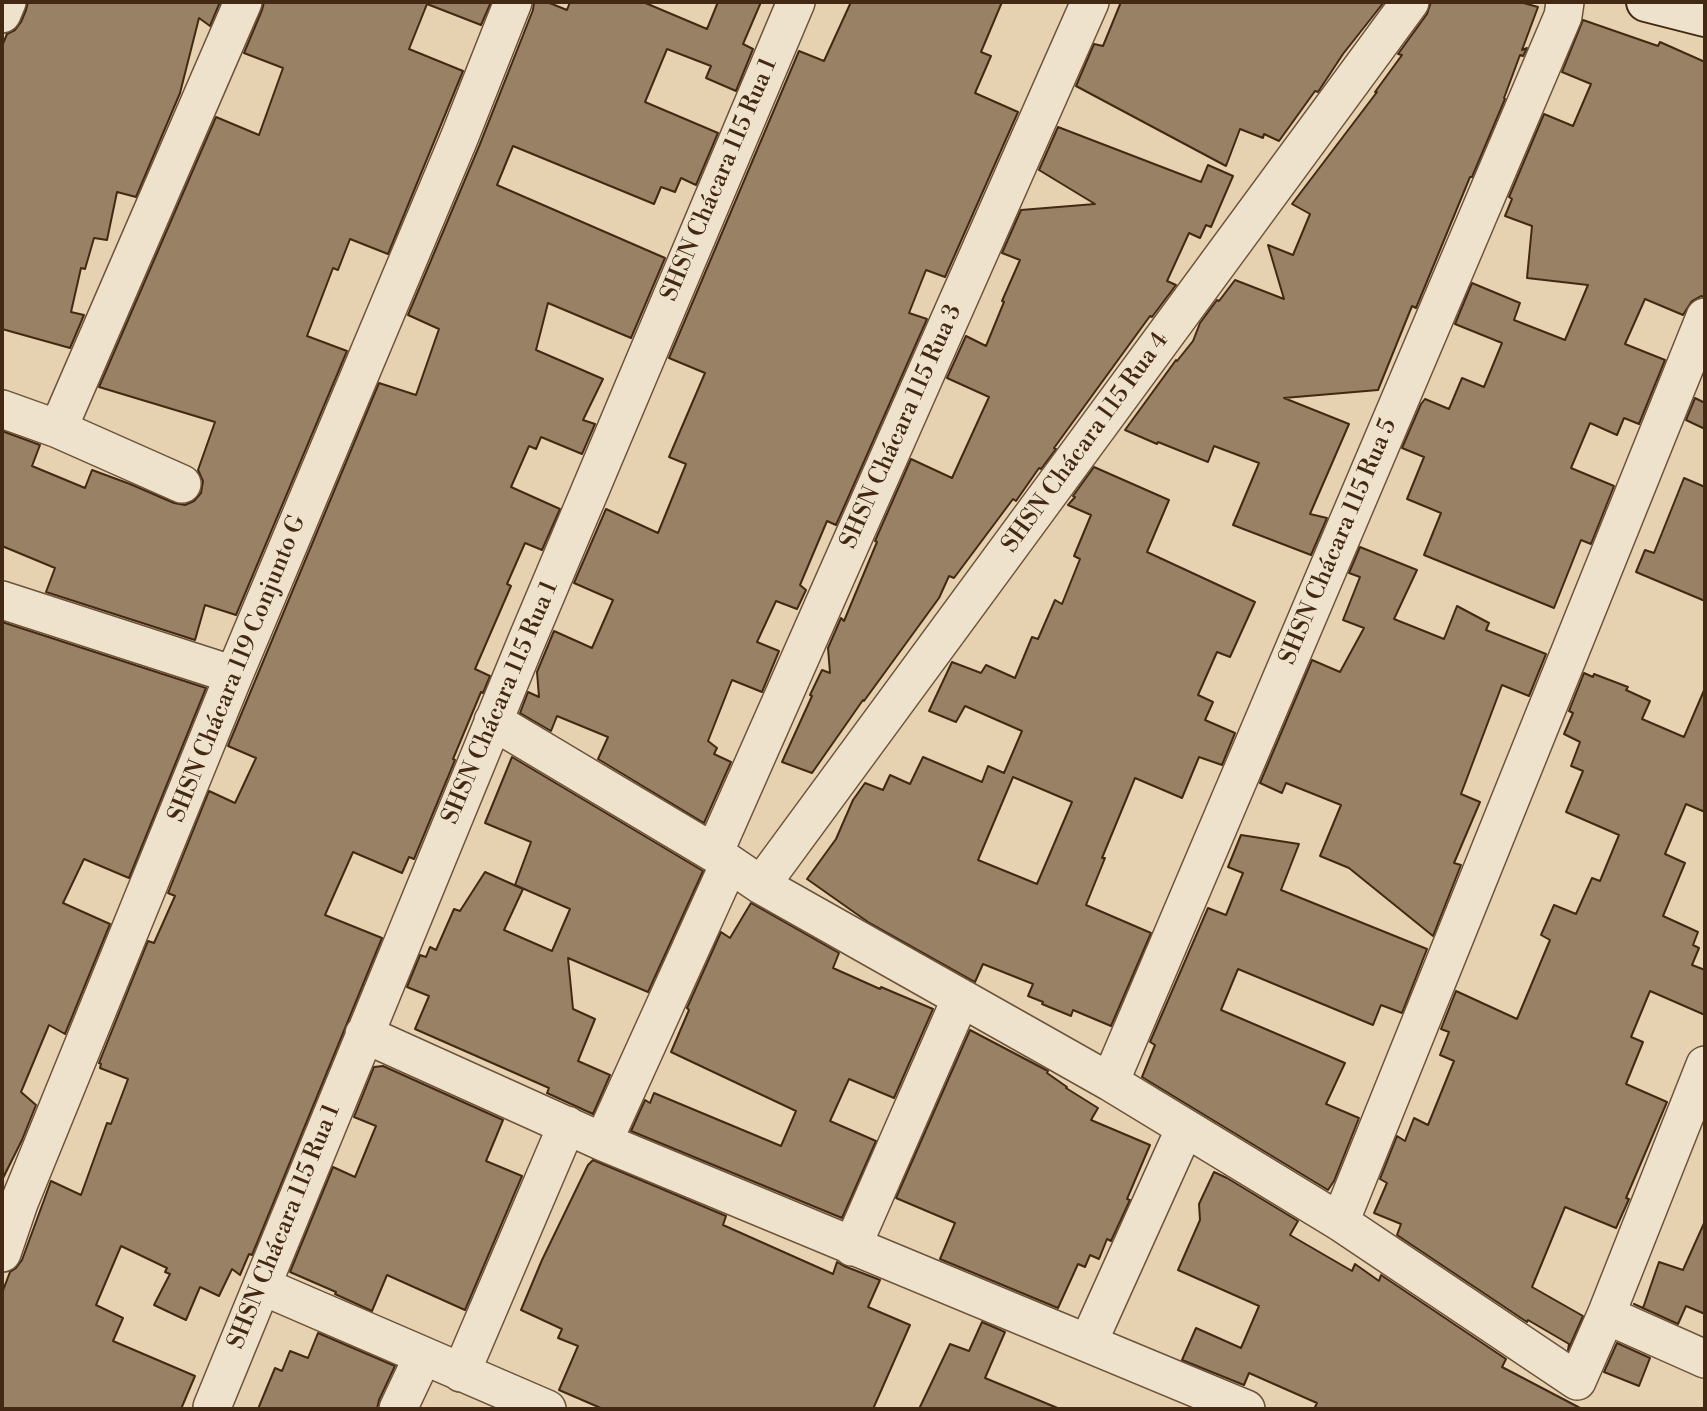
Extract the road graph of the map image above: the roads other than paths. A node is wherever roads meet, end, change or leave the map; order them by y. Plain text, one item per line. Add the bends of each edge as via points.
1 (7, 2) edge
2 (243, 2) edge
3 (513, 2) edge
4 (796, 2) edge
5 (1090, 2) edge
6 (1410, 2) edge
7 (1565, 2) edge
8 (1646, 2) edge
9 (2, 14) edge
10 (1705, 17) edge
11 (1705, 317) edge
12 (2, 409) edge
13 (58, 429) junction
14 (182, 484) dead end
15 (2, 600) edge
16 (234, 675) junction
17 (494, 721) junction
18 (722, 858) junction
19 (761, 885) junction
20 (961, 998) junction
21 (364, 1034) junction
22 (1705, 1065) edge
23 (1110, 1082) junction
24 (567, 1125) junction
25 (1185, 1128) junction
26 (603, 1142) junction
27 (10, 1201) edge
28 (1340, 1223) junction
29 (852, 1247) junction
30 (2, 1253) edge
31 (262, 1286) junction
32 (1606, 1315) junction
33 (1088, 1343) junction
34 (423, 1356) junction
35 (1705, 1359) edge
36 (461, 1373) junction
37 (212, 1407) dead end
38 (398, 1409) edge
39 (547, 1409) edge
40 (1246, 1409) edge

1 - 9 street
2 - 13 street
3 - 16 street, SHSN Chácara 119 Conjunto G
4 - 17 street, SHSN Chácara 115 Rua 1
5 - 18 street, SHSN Chácara 115 Rua 3
6 - 19 street, SHSN Chácara 115 Rua 4
7 - 23 street, SHSN Chácara 115 Rua 5 via 1563,16
8 - 10 street
11 - 28 street
12 - 13 street
13 - 14 street
15 - 16 street
16 - 27 street, SHSN Chácara 119 Conjunto G
17 - 18 street
17 - 21 street, SHSN Chácara 115 Rua 1
18 - 19 street
18 - 26 street, SHSN Chácara 115 Rua 3
19 - 20 street
20 - 23 street
20 - 29 street
21 - 24 street
21 - 31 street, SHSN Chácara 115 Rua 1
22 - 32 street
23 - 25 street
24 - 26 street
24 - 36 street
25 - 28 street
25 - 33 street
26 - 29 street
27 - 30 street, SHSN Chácara 119 Conjunto G
28 - 32 street via 1577,1381
29 - 33 street
31 - 34 street
31 - 37 street, SHSN Chácara 115 Rua 1
32 - 35 street
33 - 40 street
34 - 36 street
34 - 38 street
36 - 39 street

